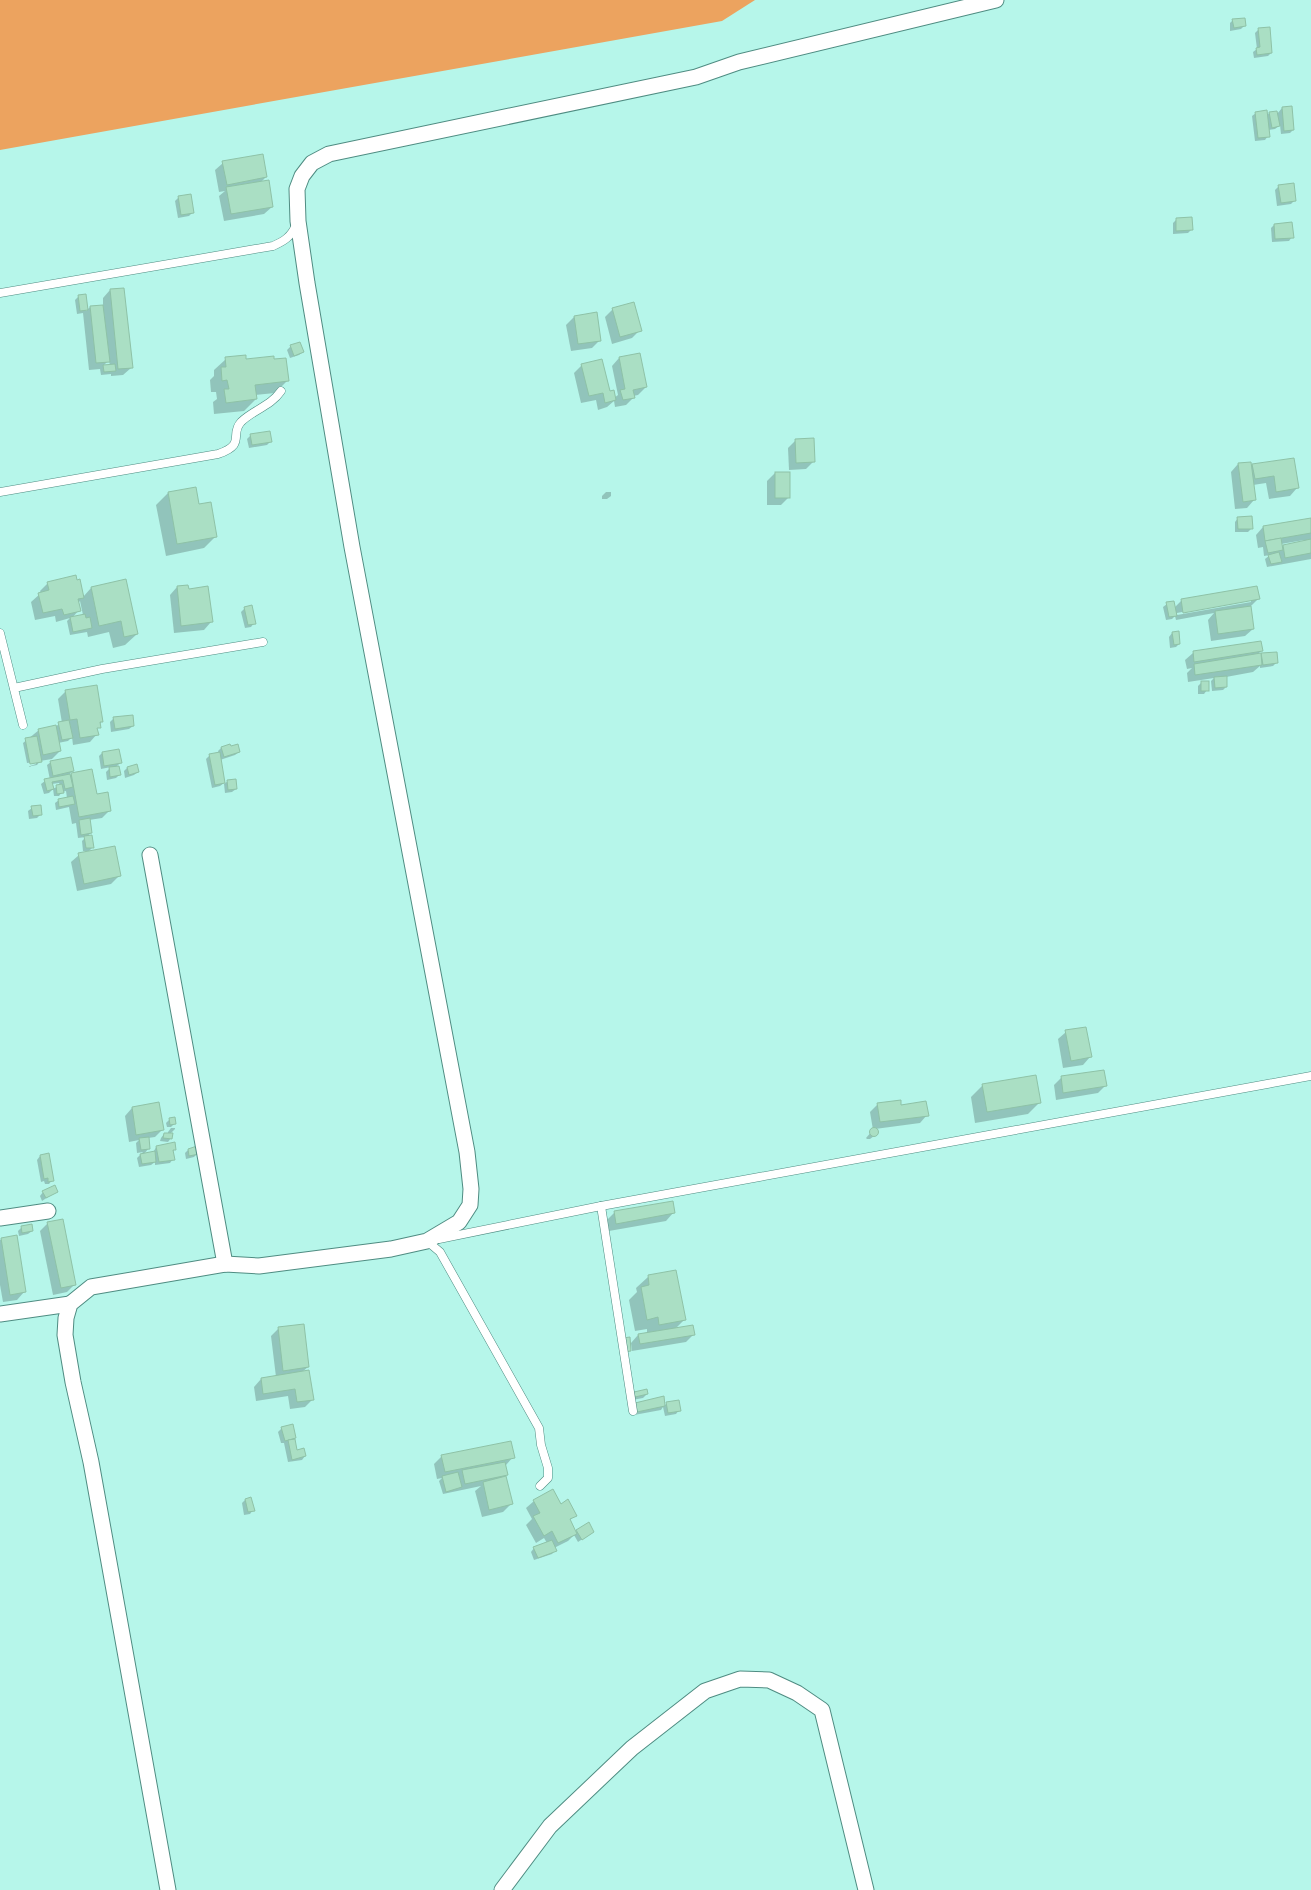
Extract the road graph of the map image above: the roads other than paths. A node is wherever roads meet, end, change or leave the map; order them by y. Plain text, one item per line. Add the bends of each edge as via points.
1 (996, 0) edge
2 (298, 221) junction
3 (0, 292) edge
4 (281, 391) dead end
5 (0, 492) edge
6 (0, 633) edge
7 (263, 642) dead end
8 (14, 688) junction
9 (23, 725) dead end
10 (150, 855) dead end
11 (1311, 1076) edge
12 (600, 1206) junction
13 (48, 1211) dead end
14 (0, 1218) edge
15 (427, 1241) junction
16 (224, 1264) junction
17 (70, 1304) junction
18 (0, 1314) edge
19 (633, 1411) dead end
20 (540, 1486) dead end
21 (168, 1890) edge
22 (502, 1890) edge
23 (866, 1890) edge

1 - 2 street via 739,62 696,77 329,154 312,163 302,176 297,189
2 - 3 lane via 286,240 273,246
2 - 15 street via 352,547 470,1175 470,1206 459,1222
4 - 5 lane via 276,399 240,422 236,441 230,450
6 - 8 lane
7 - 8 lane via 102,669
8 - 9 lane
10 - 16 street
11 - 12 lane
12 - 15 lane
12 - 19 lane
13 - 14 street
15 - 16 street via 391,1249 259,1266
15 - 20 lane via 440,1252 539,1428 548,1468 548,1478
16 - 17 street via 91,1286
17 - 18 street
17 - 21 street via 66,1318 67,1345 73,1382 91,1462
22 - 23 street via 550,1826 632,1748 705,1691 740,1679 769,1680 797,1692 822,1710

